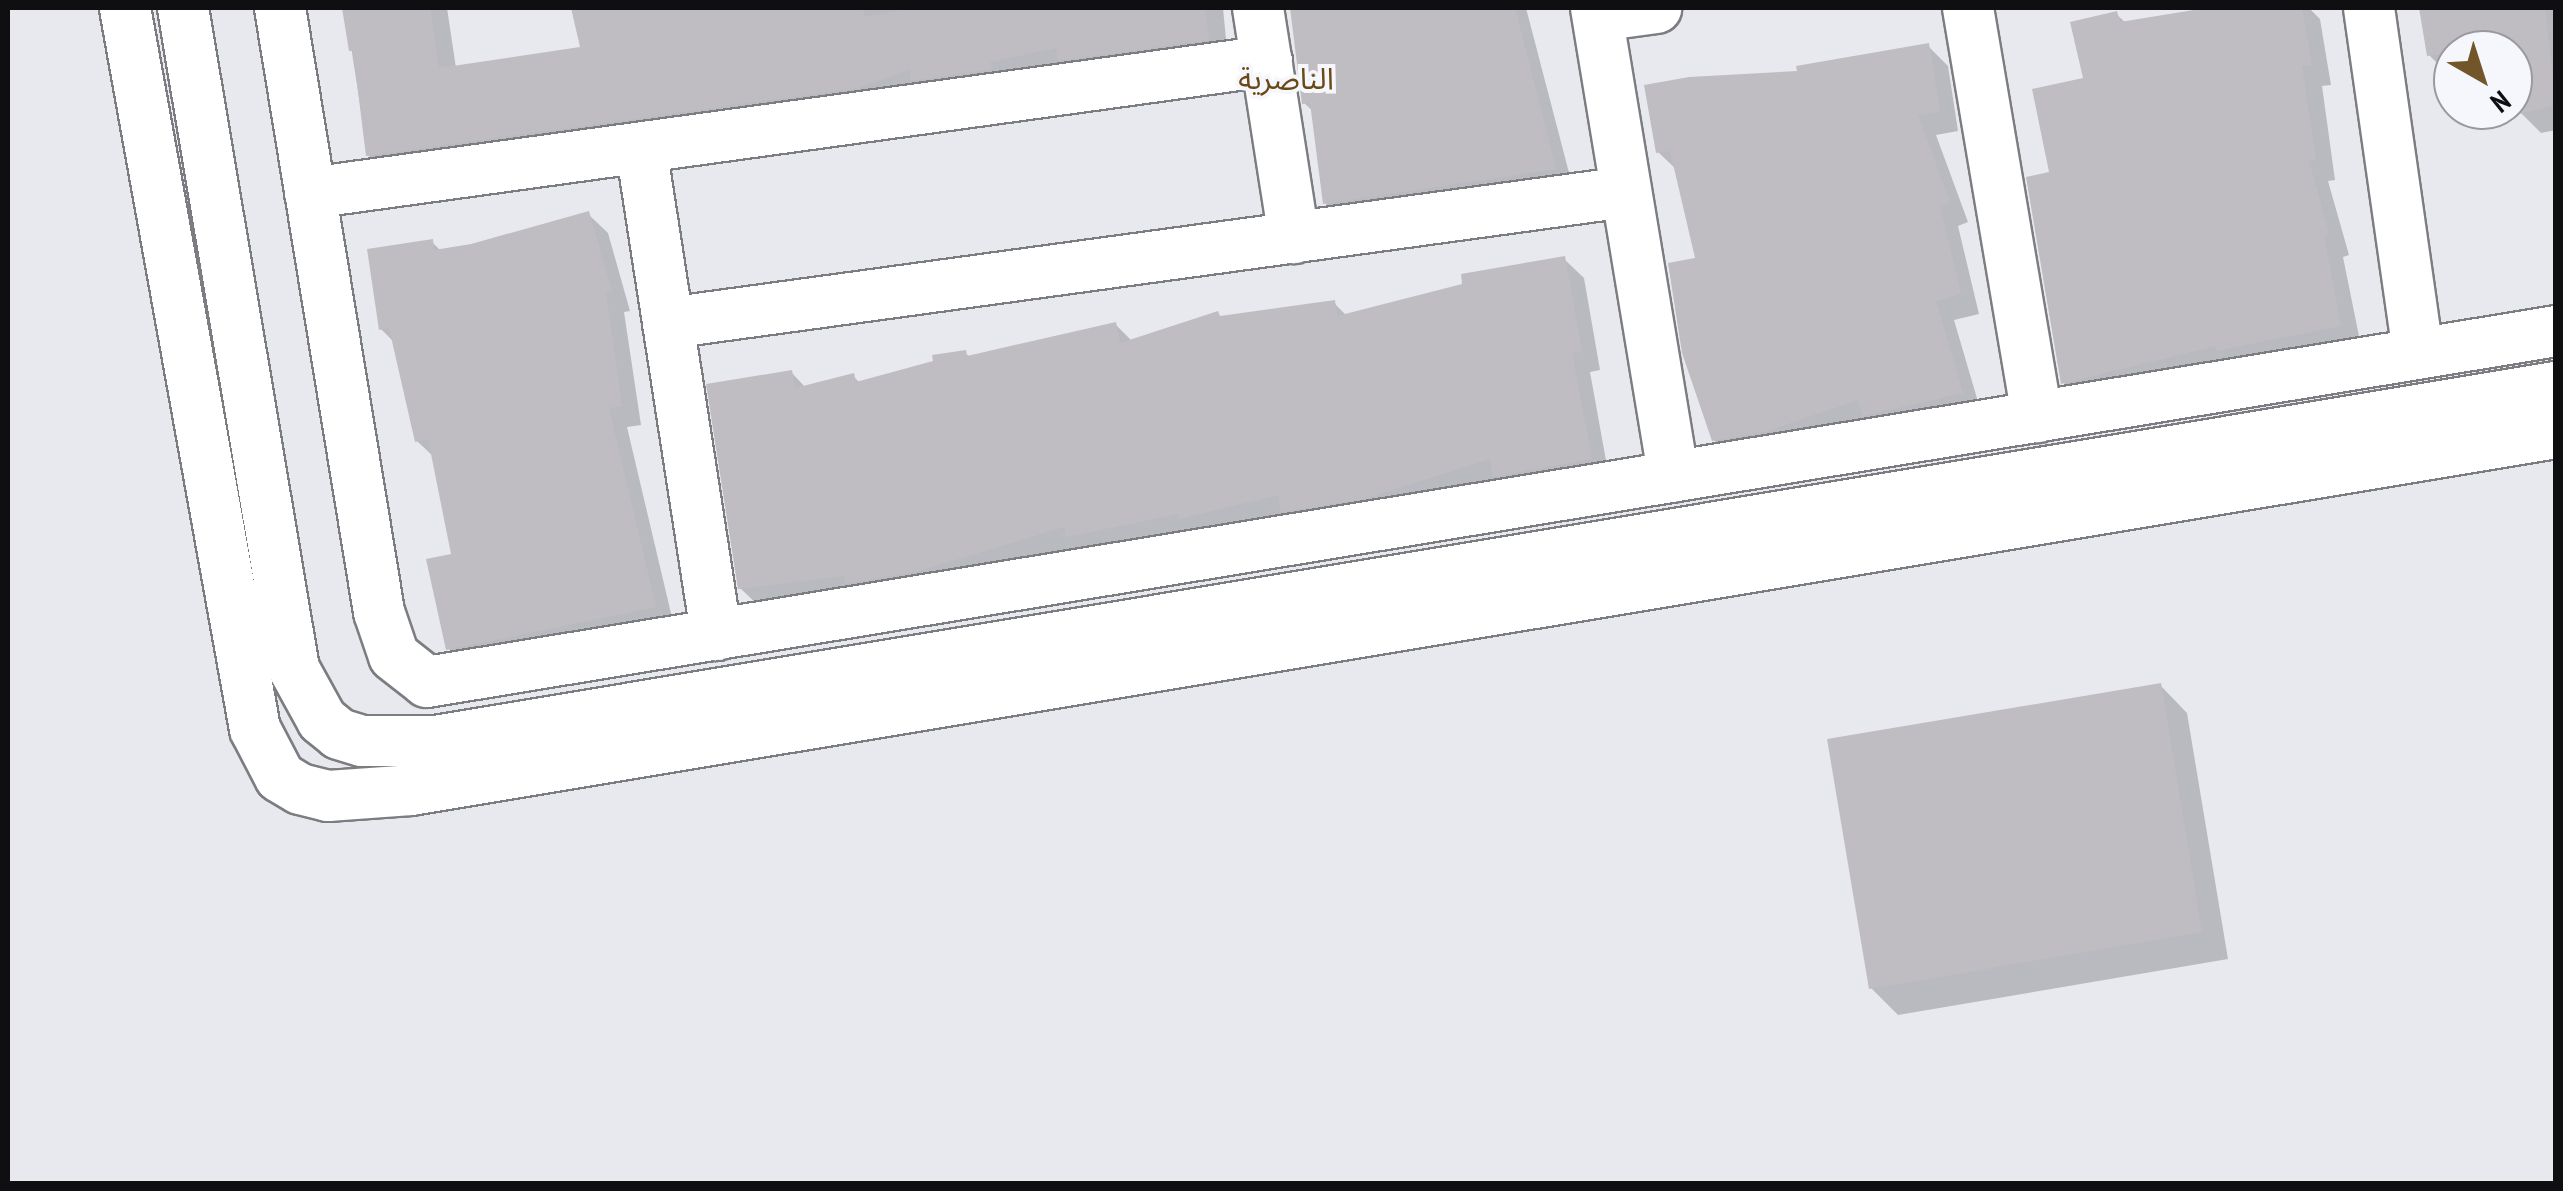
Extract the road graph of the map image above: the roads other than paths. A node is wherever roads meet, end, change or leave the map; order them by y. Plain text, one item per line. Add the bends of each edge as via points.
1 (125, 8) edge
2 (184, 8) edge
3 (280, 8) edge
4 (1258, 8) edge
5 (1656, 8) edge
6 (1968, 8) edge
7 (2369, 8) edge
8 (1597, 12) edge
9 (1267, 62) junction
10 (642, 148) junction
11 (1625, 192) junction
12 (310, 193) junction
13 (1294, 238) junction
14 (668, 323) junction
15 (2556, 331) edge
16 (2418, 354) junction
17 (2556, 386) edge
18 (2037, 417) junction
19 (2556, 433) edge
20 (1674, 476) junction
21 (716, 635) junction

1 - 19 street via 251,713 280,776 328,796 411,790
2 - 17 street via 294,669 322,720 362,740 435,740
3 - 12 street
4 - 9 street
5 - 8 street
6 - 18 street
7 - 16 street
8 - 11 street
9 - 10 street
9 - 13 street
10 - 12 street
10 - 14 street
11 - 13 street
11 - 20 street
12 - 21 street via 379,612 394,656 427,682
13 - 14 street
14 - 21 street
15 - 16 street
16 - 18 street
18 - 20 street
20 - 21 street

